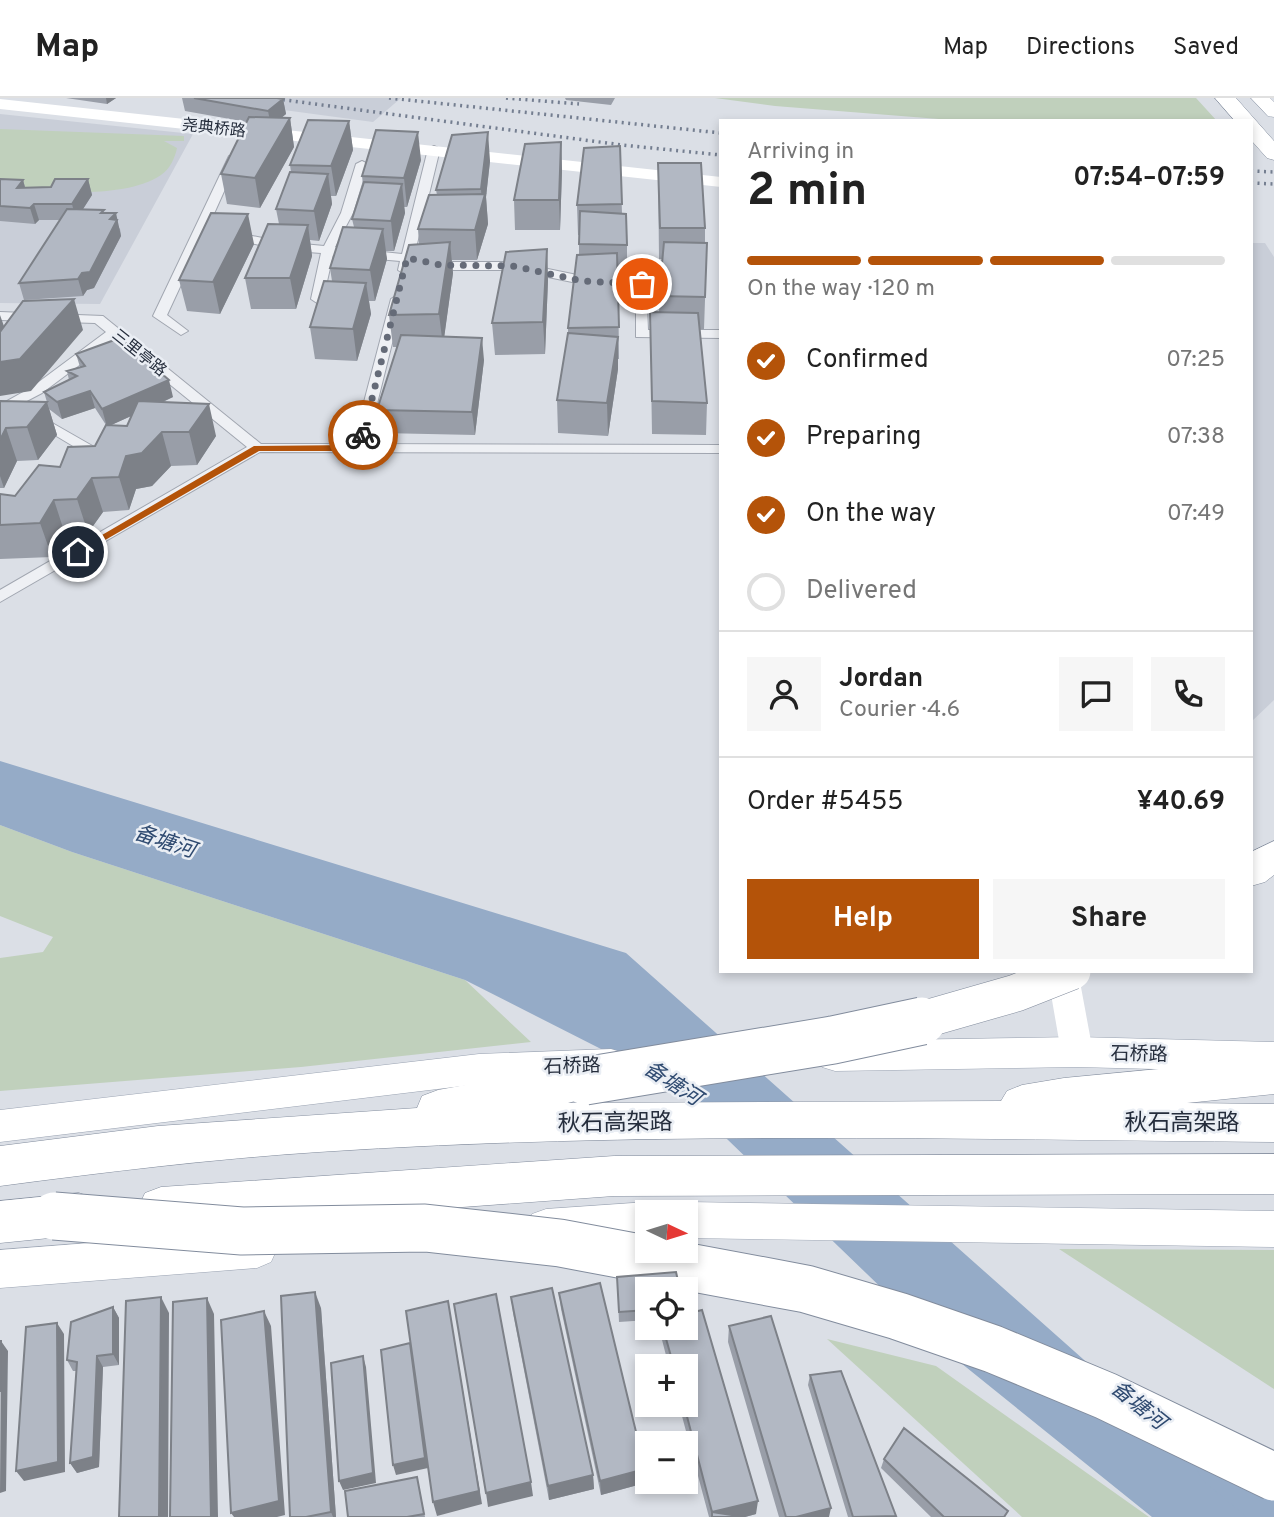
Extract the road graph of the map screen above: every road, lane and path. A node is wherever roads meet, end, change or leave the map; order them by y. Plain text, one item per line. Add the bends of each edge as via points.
1 (1225, 98) edge
2 (1260, 98) edge
3 (0, 103) edge
4 (1274, 112) edge
5 (1244, 119) edge
6 (1253, 129) edge
7 (244, 140) junction
8 (434, 149) junction
9 (1274, 154) edge
10 (362, 164) edge
11 (719, 182) edge
12 (201, 229) junction
13 (328, 250) junction
14 (407, 258) junction
15 (317, 299) edge
16 (0, 316) edge
17 (181, 331) dead end
18 (115, 332) junction
19 (719, 334) edge
20 (4, 406) edge
21 (115, 444) edge
22 (257, 448) junction
23 (359, 448) junction
24 (719, 449) edge
25 (8, 585) edge
26 (0, 597) edge
27 (1274, 855) edge
28 (1253, 871) edge
29 (1062, 973) edge
30 (1068, 973) edge
31 (1077, 1052) junction
32 (1274, 1057) edge
33 (1274, 1076) edge
34 (928, 1121) junction
35 (1274, 1123) edge
36 (0, 1126) edge
37 (326, 1131) junction
38 (0, 1167) edge
39 (1274, 1174) edge
40 (54, 1216) junction
41 (698, 1220) edge
42 (635, 1221) edge
43 (0, 1222) edge
44 (1274, 1229) edge
45 (0, 1269) edge
46 (1274, 1477) edge

1 - 5 highway
2 - 4 main road
3 - 7 street, 尧典桥路
6 - 9 highway
7 - 8 street, 尧典桥路
7 - 12 street
8 - 11 street, 尧典桥路
8 - 14 street
10 - 13 street via 347,212
12 - 13 street via 282,246
12 - 17 street via 160,316
13 - 14 street
13 - 15 street
14 - 19 street via 441,265 513,266 582,281 642,284 641,334
14 - 23 street
16 - 18 street, 三里亭路 via 98,318
18 - 20 street via 37,390
18 - 22 street, 三里亭路 via 199,408
20 - 21 street via 92,458
22 - 23 street
22 - 25 street
23 - 24 street
25 - 26 street
27 - 28 highway
29 - 31 street
30 - 37 highway, bridge via 946,1015 845,1037
31 - 32 main road, 石桥路
31 - 36 main road, 石桥路, bridge via 480,1069
33 - 34 highway via 1064,1097
34 - 35 highway, 秋石高架路
34 - 37 highway, 秋石高架路 via 618,1122
37 - 38 highway, 秋石高架路 via 105,1151
39 - 40 highway, bridge via 614,1175
40 - 43 highway
40 - 46 highway, bridge via 242,1231 425,1228 560,1243 806,1289 993,1349 1106,1396
41 - 44 main road
42 - 45 main road

